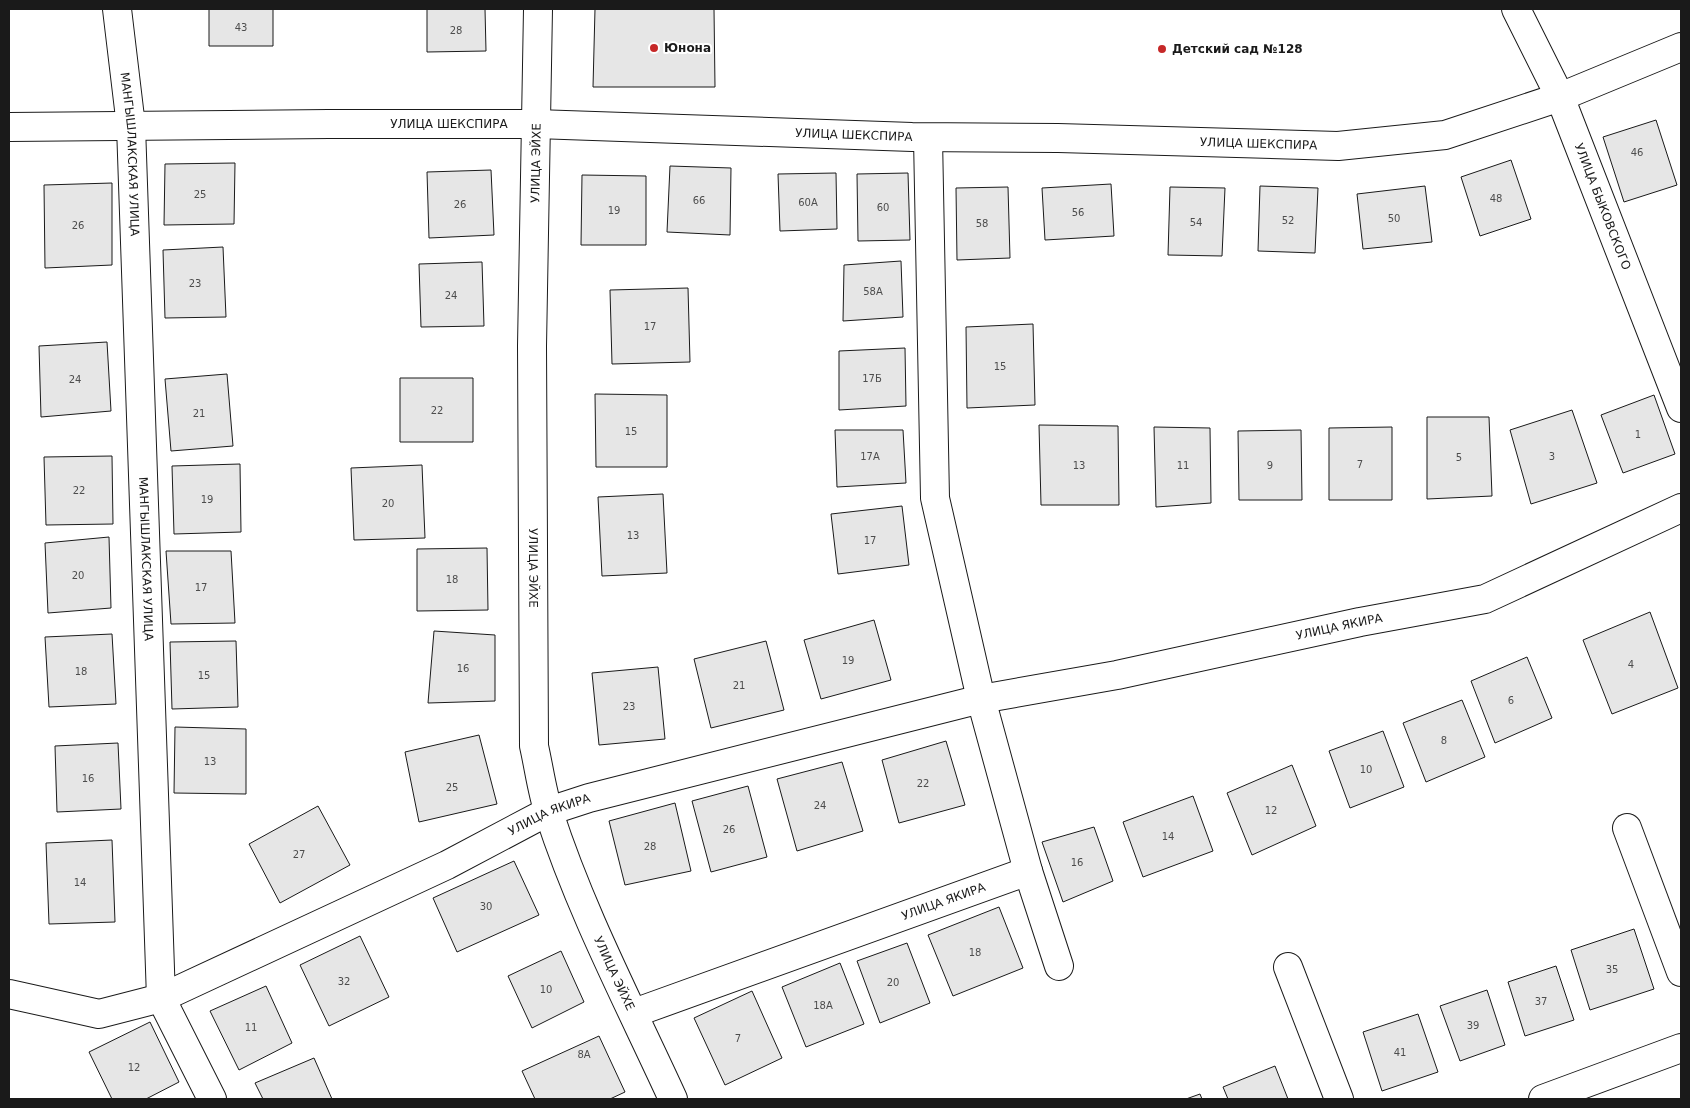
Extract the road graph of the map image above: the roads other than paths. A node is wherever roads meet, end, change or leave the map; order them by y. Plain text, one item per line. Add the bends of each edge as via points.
1 (117, 9) edge
2 (538, 9) edge
3 (1516, 9) edge
4 (1681, 47) edge
5 (1560, 96) junction
6 (536, 124) junction
7 (130, 126) junction
8 (9, 127) edge
9 (928, 138) junction
10 (1681, 408) edge
11 (1681, 508) edge
12 (981, 699) junction
13 (549, 811) junction
14 (1627, 828) dead end
15 (1028, 871) junction
16 (1059, 966) dead end
17 (1288, 967) dead end
18 (1681, 972) edge
19 (9, 994) edge
20 (152, 1000) junction
21 (634, 1013) junction
22 (1681, 1048) edge
23 (212, 1099) edge
24 (673, 1099) edge
25 (1339, 1099) edge
26 (1543, 1099) edge

1 - 7 street, МАНГЫШЛАКСКАЯ УЛИЦА
2 - 6 street, УЛИЦА ЭЙХЕ
3 - 5 street, УЛИЦА БЫКОВСКОГО
4 - 5 street, УЛИЦА ШЕКСПИРА
5 - 9 street, УЛИЦА ШЕКСПИРА via 1445,135 1338,146 1058,138
5 - 10 street, УЛИЦА БЫКОВСКОГО
6 - 7 street, УЛИЦА ШЕКСПИРА
6 - 9 street, УЛИЦА ШЕКСПИРА
6 - 13 street, УЛИЦА ЭЙХЕ via 532,346 534,746
7 - 8 street, УЛИЦА ШЕКСПИРА
7 - 20 street, МАНГЫШЛАКСКАЯ УЛИЦА
9 - 12 street via 935,498
11 - 12 street, УЛИЦА ЯКИРА via 1484,600 1360,622 1117,675
12 - 13 street, УЛИЦА ЯКИРА via 589,798
12 - 15 street
13 - 20 street, УЛИЦА ЯКИРА via 447,865
13 - 21 street, УЛИЦА ЭЙХЕ via 597,938
14 - 18 street
15 - 16 street
15 - 21 street, УЛИЦА ЯКИРА
17 - 25 street
19 - 20 street, УЛИЦА ЯКИРА via 99,1014
20 - 23 street, МАНГЫШЛАКСКАЯ УЛИЦА
21 - 24 street, УЛИЦА ЭЙХЕ
22 - 26 street

